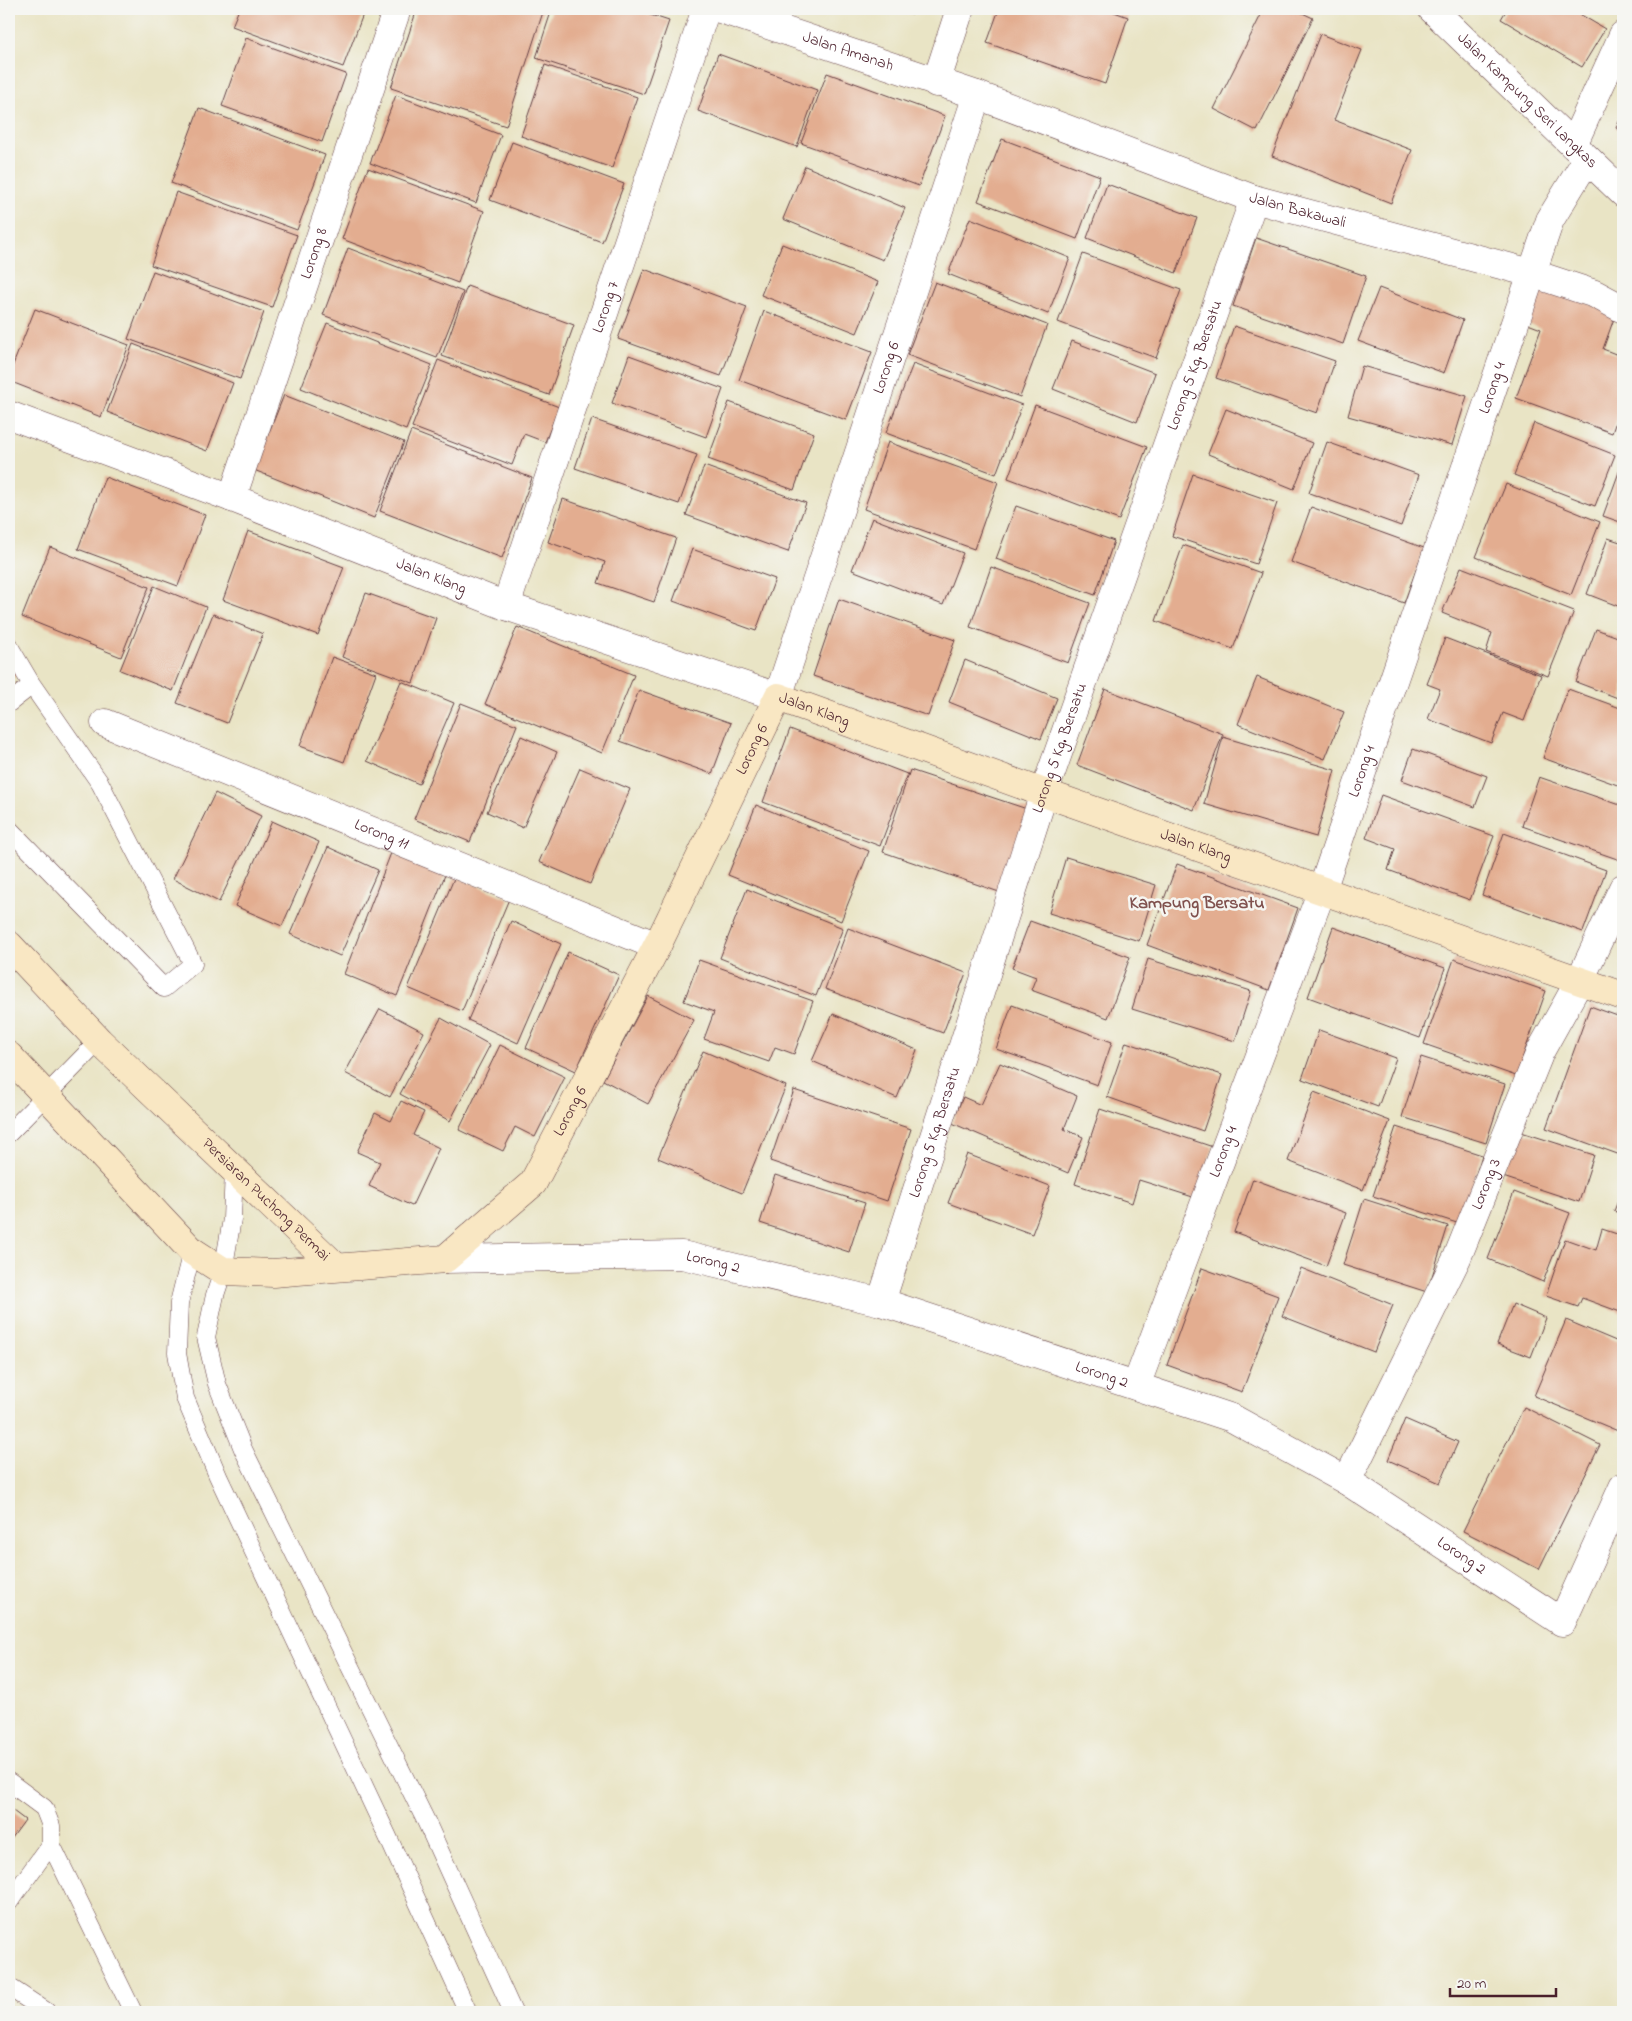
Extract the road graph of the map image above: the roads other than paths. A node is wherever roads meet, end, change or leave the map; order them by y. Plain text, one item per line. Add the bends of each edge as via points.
1 (397, 9) edge
2 (706, 9) edge
3 (720, 9) edge
4 (960, 9) edge
5 (1432, 9) edge
6 (1623, 35) edge
7 (936, 83) junction
8 (976, 95) junction
9 (1579, 161) junction
10 (1623, 192) edge
11 (1254, 199) junction
12 (1531, 273) junction
13 (1623, 309) edge
14 (9, 415) edge
15 (232, 498) junction
16 (506, 606) junction
17 (9, 646) edge
18 (32, 685) junction
19 (778, 698) junction
20 (9, 703) edge
21 (105, 723) dead end
22 (1044, 793) junction
23 (9, 829) edge
24 (1623, 888) edge
25 (1322, 890) junction
26 (9, 945) edge
27 (657, 946) junction
28 (1580, 980) junction
29 (1623, 996) edge
30 (99, 1041) junction
31 (9, 1056) edge
32 (46, 1096) junction
33 (9, 1133) edge
34 (234, 1170) junction
35 (192, 1250) junction
36 (445, 1259) junction
37 (335, 1266) junction
38 (223, 1271) junction
39 (881, 1302) junction
40 (1136, 1386) junction
41 (1348, 1480) junction
42 (1623, 1487) edge
43 (9, 1782) edge
44 (50, 1844) junction
45 (9, 1902) edge
46 (9, 1987) edge
47 (46, 2012) edge
48 (133, 2012) edge
49 (468, 2012) edge
50 (513, 2012) edge

1 - 15 street, Lorong 8
2 - 16 street, Lorong 7
3 - 7 street, Jalan Amanah
4 - 7 street
5 - 9 street, Jalan Kampung Seri Langkas
6 - 9 street
7 - 8 street, Jalan Amanah
8 - 11 street, Jalan Bakawali
8 - 19 street, Lorong 6
9 - 10 street, Jalan Kampung Seri Langkas
9 - 12 street, Lorong 4 via 1550,220
11 - 12 street, Jalan Bakawali
11 - 22 street, Lorong 5 Kg. Bersatu
12 - 13 street, Jalan Bakawali via 1595,294
12 - 25 street, Lorong 4
14 - 15 street, Jalan Klang
15 - 16 street, Jalan Klang
16 - 19 street, Jalan Klang
17 - 18 lane
18 - 20 lane
18 - 23 lane via 100,782 192,964 164,988
19 - 22 street, Jalan Klang
19 - 27 street, Lorong 6
21 - 27 street, Lorong 11
22 - 25 street, Jalan Klang
22 - 39 street, Lorong 5 Kg. Bersatu
24 - 28 street, Lorong 3
25 - 28 street, Jalan Klang
25 - 40 street, Lorong 4
26 - 30 street, Persiaran Puchong Permai
27 - 36 street, Lorong 6 via 533,1183
28 - 29 street, Jalan Klang
28 - 41 street, Lorong 3 via 1540,1052 1456,1258
30 - 32 lane
30 - 34 street, Persiaran Puchong Permai
31 - 32 street
32 - 33 lane
32 - 35 street
34 - 37 street, Persiaran Puchong Permai
34 - 38 lane via 232,1219
35 - 38 street
35 - 49 lane via 179,1303 177,1353 185,1398 218,1476
36 - 37 street
36 - 39 street, Lorong 2 via 682,1255
37 - 38 street, Persiaran Puchong Permai via 273,1272
38 - 50 lane via 206,1337 217,1384 243,1449 426,1821
39 - 40 street, Lorong 2
40 - 41 street, Lorong 2 via 1232,1418
41 - 42 street, Lorong 2 via 1562,1622
43 - 44 lane via 44,1808 52,1826
44 - 45 lane
44 - 48 lane
46 - 47 lane

